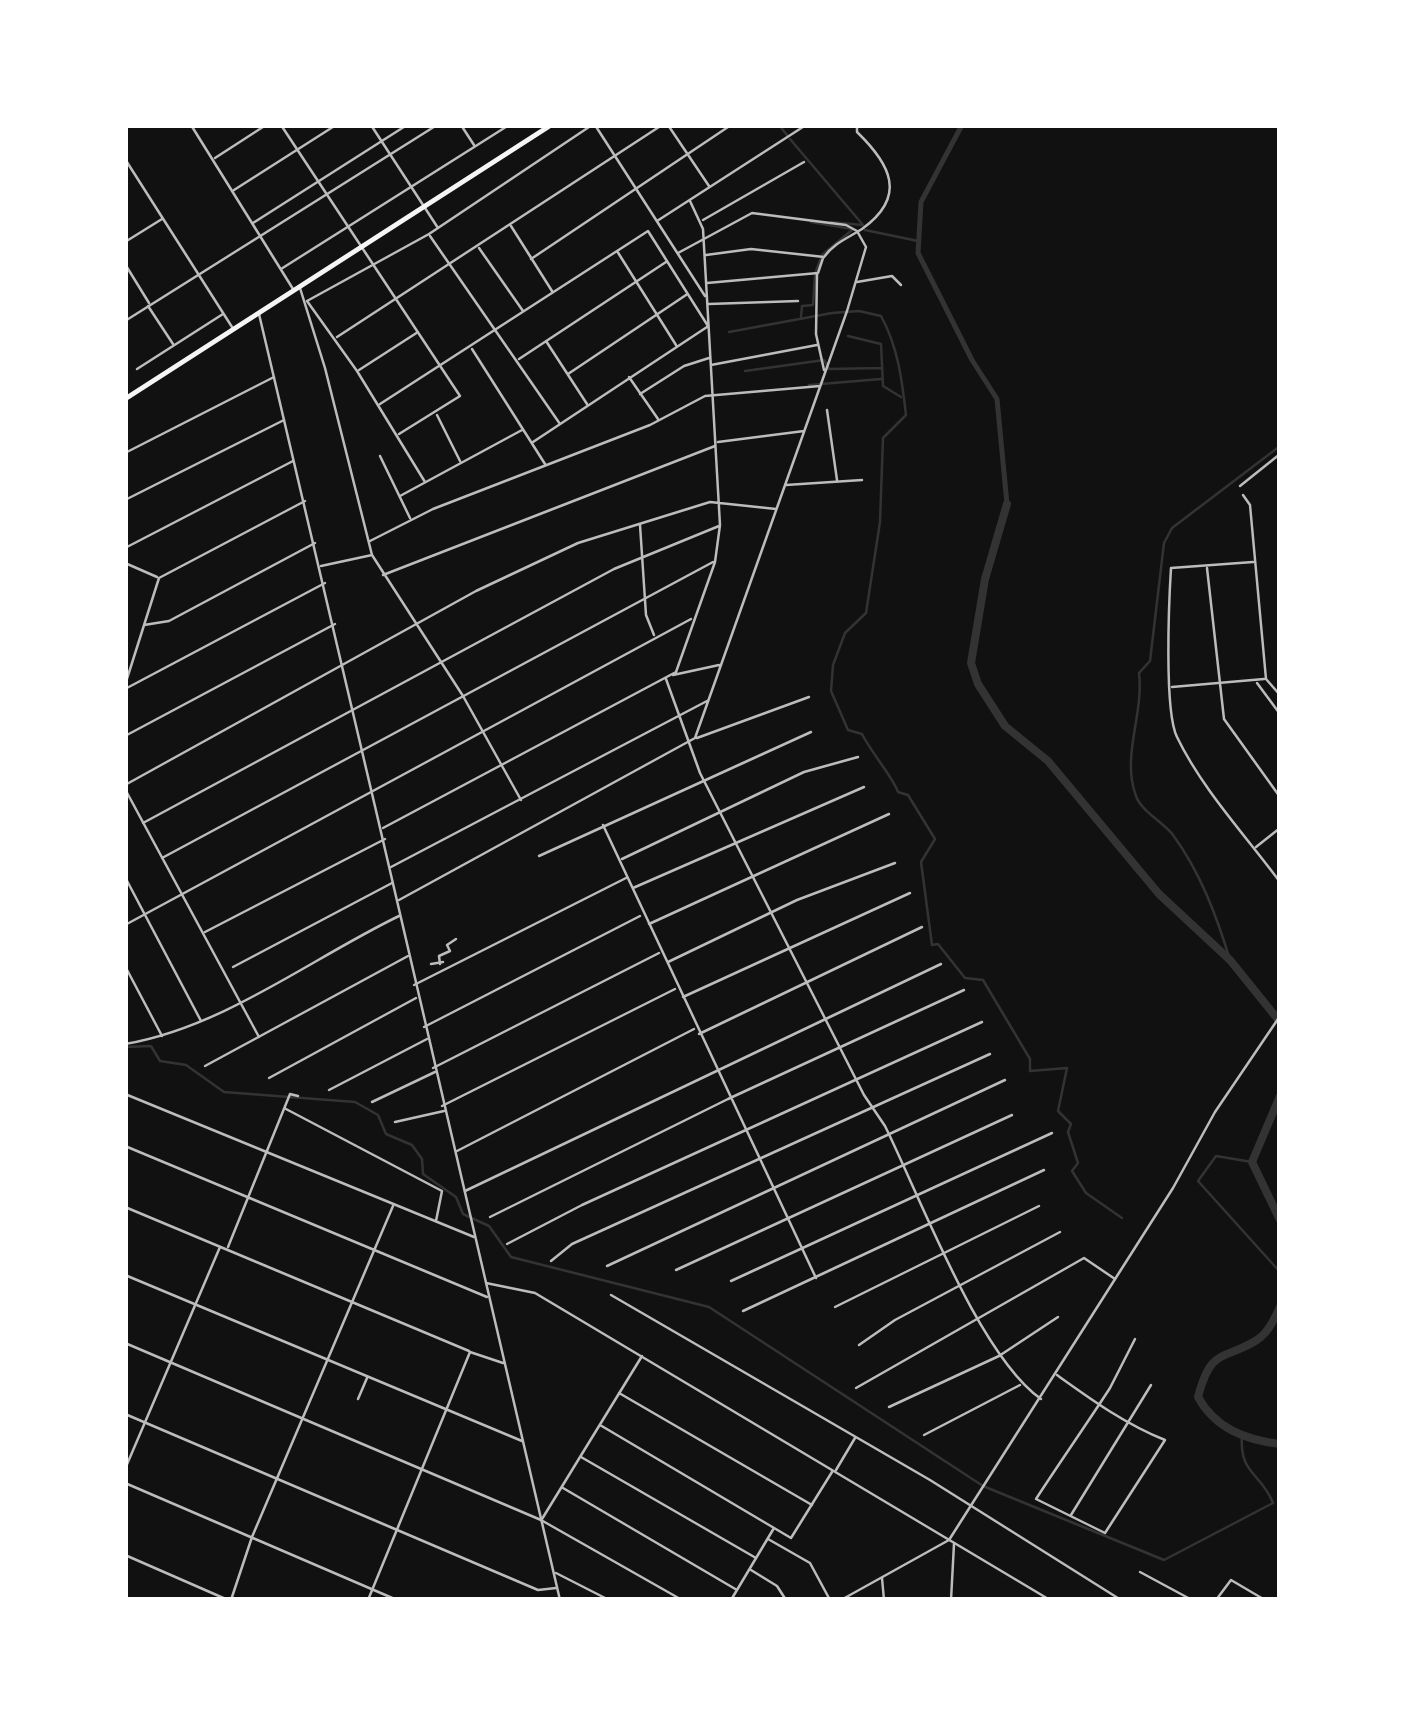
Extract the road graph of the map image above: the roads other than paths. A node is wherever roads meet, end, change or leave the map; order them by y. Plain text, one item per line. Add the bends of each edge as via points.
1 (191, 125) edge
2 (266, 125) edge
3 (281, 125) edge
4 (336, 125) edge
5 (372, 125) edge
6 (407, 125) edge
7 (437, 125) edge
8 (462, 125) edge
9 (510, 125) edge
10 (551, 125) edge
11 (594, 125) edge
12 (662, 125) edge
13 (668, 125) edge
14 (731, 125) edge
15 (806, 125) edge
16 (857, 125) edge
17 (382, 142) junction
18 (475, 146) junction
19 (296, 150) junction
20 (390, 154) junction
21 (688, 154) junction
22 (615, 157) junction
23 (214, 159) junction
24 (125, 160) edge
25 (804, 162) dead end
26 (318, 183) junction
27 (412, 188) junction
28 (710, 188) junction
29 (636, 189) junction
30 (233, 190) junction
31 (325, 195) junction
32 (690, 201) junction
33 (425, 208) junction
34 (164, 218) junction
35 (702, 221) junction
36 (656, 222) junction
37 (254, 223) junction
38 (510, 226) junction
39 (438, 228) junction
40 (346, 229) junction
41 (857, 232) junction
42 (429, 234) junction
43 (703, 237) junction
44 (262, 238) junction
45 (125, 242) edge
46 (478, 246) junction
47 (360, 248) junction
48 (617, 250) junction
49 (678, 253) junction
50 (704, 255) junction
51 (824, 257) junction
52 (531, 259) junction
53 (666, 262) junction
54 (125, 264) edge
55 (450, 264) junction
56 (375, 266) junction
57 (280, 268) junction
58 (818, 273) junction
59 (200, 277) junction
60 (636, 282) junction
61 (856, 282) junction
62 (706, 283) junction
63 (901, 285) dead end
64 (297, 288) junction
65 (553, 293) junction
66 (687, 294) junction
67 (397, 298) junction
68 (706, 298) junction
69 (306, 300) junction
70 (798, 300) dead end
71 (707, 304) junction
72 (149, 305) junction
73 (259, 312) junction
74 (523, 312) junction
75 (224, 314) junction
76 (657, 315) junction
77 (125, 320) edge
78 (708, 327) junction
79 (233, 329) junction
80 (499, 329) junction
81 (418, 332) junction
82 (335, 338) junction
83 (546, 340) junction
84 (174, 345) junction
85 (817, 345) junction
86 (676, 346) junction
87 (471, 348) junction
88 (710, 358) junction
89 (518, 360) junction
90 (440, 365) junction
91 (710, 366) junction
92 (137, 369) dead end
93 (357, 371) junction
94 (825, 372) junction
95 (568, 374) junction
96 (274, 376) junction
97 (628, 378) junction
98 (820, 386) junction
99 (640, 394) junction
100 (710, 394) junction
101 (125, 400) edge
102 (379, 405) junction
103 (588, 405) junction
104 (827, 410) dead end
105 (436, 412) junction
106 (285, 419) junction
107 (659, 420) junction
108 (560, 424) junction
109 (523, 429) junction
110 (804, 430) junction
111 (398, 435) junction
112 (533, 442) junction
113 (716, 444) junction
114 (125, 453) edge
115 (1280, 454) edge
116 (380, 456) dead end
117 (294, 461) junction
118 (461, 463) junction
119 (546, 466) junction
120 (862, 480) dead end
121 (425, 482) junction
122 (838, 482) junction
123 (784, 484) junction
124 (1240, 486) dead end
125 (1244, 495) dead end
126 (400, 496) junction
127 (125, 500) edge
128 (305, 501) junction
129 (720, 502) junction
130 (776, 509) junction
131 (410, 520) junction
132 (640, 523) junction
133 (720, 526) junction
134 (315, 542) junction
135 (369, 542) junction
136 (125, 548) edge
137 (372, 554) junction
138 (642, 556) junction
139 (714, 562) junction
140 (1253, 562) junction
141 (125, 564) edge
142 (321, 566) junction
143 (1207, 566) junction
144 (383, 575) junction
145 (158, 578) junction
146 (325, 583) junction
147 (644, 598) junction
148 (693, 618) junction
149 (335, 624) junction
150 (416, 624) junction
151 (144, 625) junction
152 (655, 638) junction
153 (440, 661) junction
154 (345, 666) junction
155 (721, 666) junction
156 (672, 676) junction
157 (666, 679) junction
158 (1266, 679) junction
159 (1256, 680) junction
160 (1218, 684) junction
161 (125, 687) edge
162 (1171, 687) junction
163 (1280, 695) edge
164 (463, 696) junction
165 (809, 697) dead end
166 (707, 701) junction
167 (355, 708) junction
168 (678, 714) junction
169 (1280, 714) edge
170 (482, 730) junction
171 (812, 732) dead end
172 (125, 736) edge
173 (695, 738) junction
174 (687, 743) junction
175 (365, 749) junction
176 (858, 757) dead end
177 (502, 765) junction
178 (704, 780) junction
179 (125, 787) edge
180 (864, 787) dead end
181 (375, 792) junction
182 (1280, 797) edge
183 (521, 800) junction
184 (719, 812) junction
185 (889, 814) dead end
186 (143, 823) junction
187 (603, 825) junction
188 (383, 828) junction
189 (1280, 828) edge
190 (386, 839) junction
191 (735, 844) junction
192 (1254, 848) junction
193 (539, 856) dead end
194 (162, 858) junction
195 (619, 860) junction
196 (895, 863) dead end
197 (391, 868) junction
198 (125, 877) edge
199 (626, 878) junction
200 (752, 878) junction
201 (1280, 882) edge
202 (394, 883) junction
203 (632, 889) junction
204 (910, 893) dead end
205 (182, 896) junction
206 (398, 900) junction
207 (772, 912) junction
208 (145, 914) junction
209 (643, 914) junction
210 (400, 916) junction
211 (125, 924) edge
212 (648, 925) junction
213 (922, 927) dead end
214 (204, 933) junction
215 (456, 939) dead end
216 (790, 947) junction
217 (450, 952) junction
218 (660, 953) junction
219 (408, 956) junction
220 (665, 963) junction
221 (431, 964) dead end
222 (456, 964) junction
223 (941, 964) dead end
224 (125, 966) edge
225 (233, 967) dead end
226 (809, 983) junction
227 (414, 985) junction
228 (676, 988) junction
229 (964, 990) dead end
230 (682, 997) junction
231 (416, 998) junction
232 (238, 1001) junction
233 (1280, 1016) edge
234 (826, 1018) junction
235 (201, 1021) junction
236 (982, 1022) dead end
237 (424, 1027) junction
238 (696, 1028) junction
239 (699, 1034) junction
240 (259, 1037) junction
241 (162, 1038) junction
242 (427, 1039) junction
243 (125, 1044) edge
244 (841, 1048) junction
245 (990, 1054) dead end
246 (205, 1066) dead end
247 (715, 1068) junction
248 (434, 1070) junction
249 (269, 1078) dead end
250 (856, 1079) junction
251 (1005, 1080) dead end
252 (329, 1090) dead end
253 (125, 1094) edge
254 (298, 1096) dead end
255 (728, 1099) junction
256 (372, 1102) dead end
257 (872, 1107) junction
258 (286, 1109) junction
259 (443, 1109) junction
260 (1012, 1115) dead end
261 (395, 1122) dead end
262 (744, 1132) junction
263 (1052, 1133) dead end
264 (890, 1136) junction
265 (125, 1146) edge
266 (454, 1152) junction
267 (266, 1154) junction
268 (759, 1162) junction
269 (906, 1167) junction
270 (1044, 1170) dead end
271 (770, 1188) junction
272 (464, 1191) junction
273 (918, 1194) junction
274 (248, 1198) junction
275 (394, 1206) junction
276 (1039, 1206) dead end
277 (125, 1207) edge
278 (490, 1217) dead end
279 (785, 1218) junction
280 (436, 1222) junction
281 (931, 1222) junction
282 (1060, 1232) dead end
283 (474, 1237) junction
284 (507, 1244) dead end
285 (221, 1246) junction
286 (228, 1248) junction
287 (801, 1248) junction
288 (374, 1249) junction
289 (946, 1252) junction
290 (551, 1261) dead end
291 (607, 1266) dead end
292 (676, 1270) dead end
293 (125, 1275) edge
294 (816, 1278) junction
295 (1116, 1280) junction
296 (731, 1282) dead end
297 (484, 1283) junction
298 (963, 1285) junction
299 (610, 1296) dead end
300 (352, 1298) junction
301 (488, 1298) junction
302 (196, 1306) junction
303 (836, 1307) dead end
304 (743, 1310) dead end
305 (1058, 1316) dead end
306 (980, 1320) junction
307 (1135, 1339) dead end
308 (125, 1344) edge
309 (858, 1346) dead end
310 (471, 1352) junction
311 (642, 1356) junction
312 (998, 1356) junction
313 (326, 1360) junction
314 (170, 1363) junction
315 (505, 1364) junction
316 (1056, 1375) junction
317 (366, 1378) junction
318 (1020, 1384) junction
319 (1151, 1385) dead end
320 (856, 1388) dead end
321 (620, 1393) junction
322 (1041, 1399) junction
323 (358, 1400) dead end
324 (1098, 1405) junction
325 (889, 1408) dead end
326 (446, 1411) junction
327 (125, 1414) edge
328 (301, 1420) junction
329 (145, 1422) junction
330 (600, 1425) junction
331 (1128, 1425) junction
332 (924, 1435) dead end
333 (855, 1437) junction
334 (523, 1442) junction
335 (582, 1457) junction
336 (421, 1468) junction
337 (125, 1470) edge
338 (834, 1471) junction
339 (276, 1479) junction
340 (125, 1483) edge
341 (563, 1488) junction
342 (971, 1505) junction
343 (813, 1506) junction
344 (1070, 1515) junction
345 (541, 1520) junction
346 (774, 1527) junction
347 (396, 1530) junction
348 (252, 1537) junction
349 (768, 1539) junction
350 (951, 1542) junction
351 (125, 1555) edge
352 (756, 1558) junction
353 (750, 1569) junction
354 (1140, 1572) dead end
355 (554, 1573) junction
356 (882, 1578) junction
357 (557, 1587) junction
358 (371, 1589) junction
359 (737, 1590) junction
360 (229, 1600) edge
361 (368, 1600) edge
362 (397, 1600) edge
363 (560, 1600) edge
364 (610, 1600) edge
365 (682, 1600) edge
366 (731, 1600) edge
367 (786, 1600) edge
368 (830, 1600) edge
369 (841, 1600) edge
370 (884, 1600) edge
371 (951, 1600) edge
372 (1050, 1600) edge
373 (1121, 1600) edge
374 (1192, 1600) edge
375 (1216, 1600) edge
376 (1265, 1600) edge

1 - 23 street
2 - 23 street
3 - 19 street
4 - 19 street
5 - 17 street
6 - 17 street
7 - 20 street
8 - 18 street
9 - 18 street
10 - 33 highway
11 - 22 street
11 - 39 street
12 - 22 street
13 - 21 street
14 - 21 street
15 - 28 street
16 - 41 street via 892,182 885,202
17 - 20 street
17 - 26 street
18 - 27 street
19 - 26 street
19 - 30 street
20 - 27 street
20 - 31 street
21 - 28 street
21 - 29 street
22 - 29 street
22 - 38 street
23 - 30 street
24 - 34 street
25 - 35 street
26 - 31 street
26 - 37 street
27 - 33 street
27 - 40 street
28 - 32 street
29 - 36 street
29 - 52 street
30 - 37 street
31 - 40 street
31 - 44 street
32 - 35 street
32 - 36 street
33 - 39 street
33 - 47 highway
34 - 45 street
34 - 59 street
35 - 43 street
36 - 49 street
37 - 44 street
38 - 46 street
38 - 52 street
39 - 42 street
40 - 47 street
40 - 57 street
41 - 43 street via 842,224 752,213
41 - 51 street
41 - 61 street via 866,247
42 - 55 street
42 - 56 street
43 - 49 street
43 - 50 street
44 - 57 street
44 - 59 street
46 - 55 street
46 - 74 street
47 - 56 street
47 - 64 highway
48 - 53 street via 648,231
48 - 60 street
48 - 65 street
49 - 68 street
50 - 51 street via 751,248
50 - 62 street
51 - 58 street
52 - 65 street
53 - 60 street
53 - 66 street
54 - 72 street
55 - 67 street
55 - 80 street
56 - 67 street
56 - 69 street
57 - 64 street
58 - 62 street
58 - 85 street
59 - 72 street
59 - 75 street
60 - 76 street
60 - 83 street
61 - 63 street via 892,276
61 - 94 street
62 - 68 street
64 - 69 street
64 - 73 highway
65 - 74 street
66 - 76 street
66 - 78 street
67 - 81 street
67 - 82 street
68 - 71 street
69 - 82 street
69 - 135 street
70 - 71 street
71 - 78 street
72 - 77 street
72 - 84 street
73 - 79 highway
73 - 96 street
74 - 80 street
75 - 79 street
75 - 84 street
76 - 86 street
76 - 95 street
78 - 86 street
78 - 88 street
79 - 101 highway
80 - 87 street
80 - 89 street
81 - 90 street
81 - 93 street
82 - 93 street
83 - 89 street
83 - 95 street
84 - 92 street
85 - 91 street
85 - 94 street
86 - 97 street
87 - 90 street
87 - 109 street
88 - 91 street
88 - 99 street
89 - 108 street
90 - 102 street
90 - 105 street via 460,398
91 - 100 street
93 - 102 street
94 - 98 street
95 - 103 street
96 - 106 street
96 - 114 street
97 - 99 street
97 - 103 street
98 - 100 street
98 - 110 street
99 - 107 street
100 - 107 street
100 - 113 street
102 - 111 street
103 - 108 street
104 - 122 street
105 - 111 street
105 - 118 street
106 - 117 street
106 - 127 street
107 - 119 street
108 - 112 street
109 - 112 street
109 - 118 street
110 - 113 street
110 - 123 street
111 - 121 street
112 - 119 street
113 - 129 street
113 - 144 street
115 - 124 street
116 - 126 street
117 - 128 street
117 - 136 street
118 - 121 street
119 - 131 street
120 - 122 street
121 - 126 street
122 - 123 street
123 - 130 street
125 - 140 street via 1250,502
126 - 131 street
128 - 134 street
128 - 145 street
129 - 130 street
129 - 132 street
129 - 133 street
130 - 155 street
131 - 135 street
132 - 138 street
132 - 150 street via 578,543
133 - 138 street
133 - 139 street
134 - 142 street
134 - 151 street via 168,621
135 - 137 street
137 - 142 street
137 - 144 street
138 - 147 street
138 - 153 street
139 - 147 street
139 - 148 street
140 - 143 street
140 - 158 street
141 - 145 street
142 - 146 street
143 - 160 street
143 - 162 street via 1171,569
144 - 150 street
145 - 151 street
146 - 149 street
146 - 161 street
147 - 152 street
147 - 164 street
148 - 152 street
148 - 156 street
149 - 154 street
149 - 172 street
150 - 153 street
150 - 154 street
151 - 161 street
152 - 170 street
153 - 164 street
153 - 167 street
154 - 167 street
154 - 179 street
155 - 156 street
155 - 166 street
156 - 157 street
157 - 168 street
157 - 177 street
158 - 159 street
158 - 163 street
159 - 160 street
159 - 169 street
160 - 162 street
160 - 182 street via 1224,719
162 - 192 street via 1177,737
164 - 170 street
164 - 175 street
165 - 173 street
166 - 168 street
166 - 173 street
167 - 175 street
167 - 186 street
168 - 174 street
168 - 183 street
170 - 177 street
170 - 181 street
171 - 178 street
173 - 174 street
174 - 178 street
174 - 206 street
175 - 181 street
175 - 194 street
176 - 184 street via 804,772
177 - 183 street
177 - 188 street
178 - 184 street
178 - 187 street
179 - 186 street
180 - 191 street
181 - 188 street
181 - 205 street
183 - 197 street
184 - 191 street
184 - 195 street
185 - 200 street
186 - 194 street
187 - 193 street
187 - 195 street
188 - 190 street
189 - 192 street
190 - 197 street
190 - 214 street
191 - 200 street
191 - 203 street
192 - 201 street
194 - 205 street
195 - 199 street
196 - 207 street
197 - 202 street
198 - 208 street
199 - 203 street
199 - 222 street
200 - 207 street
200 - 212 street
202 - 206 street
202 - 225 street
203 - 209 street
204 - 216 street
205 - 208 street
205 - 214 street
206 - 210 street
207 - 216 street
207 - 220 street
208 - 211 street
208 - 235 street
209 - 212 street
209 - 237 street
210 - 219 street
210 - 232 street
212 - 218 street
213 - 226 street
214 - 232 street
215 - 217 street via 447,946
216 - 226 street
216 - 230 street
217 - 221 street
217 - 222 street
218 - 220 street
218 - 248 street
219 - 227 street
219 - 240 street
220 - 228 street
222 - 227 street
223 - 234 street
224 - 241 street
226 - 234 street
226 - 239 street
227 - 231 street
228 - 230 street
228 - 259 street
229 - 244 street
230 - 238 street
231 - 237 street
231 - 249 street
232 - 235 street
232 - 240 street
233 - 295 street
234 - 244 street
234 - 247 street
235 - 241 street
236 - 250 street
237 - 242 street
238 - 239 street
238 - 266 street
239 - 247 street
240 - 246 street
241 - 243 street
242 - 248 street
242 - 252 street
244 - 250 street
244 - 255 street
245 - 257 street
247 - 255 street
247 - 272 street
248 - 256 street
248 - 259 street
250 - 257 street
250 - 262 street
251 - 264 street
253 - 267 street
254 - 258 street via 290,1094
255 - 262 street
255 - 278 street
257 - 264 street
257 - 268 street
258 - 267 street
258 - 280 street via 442,1191
259 - 261 street
259 - 266 street
260 - 269 street
262 - 268 street
262 - 284 street
263 - 273 street
264 - 269 street
264 - 271 street
265 - 274 street
266 - 272 street
267 - 274 street
267 - 275 street
268 - 271 street
268 - 290 street via 572,1244
269 - 273 street
269 - 279 street
270 - 281 street
271 - 279 street
271 - 291 street
272 - 283 street
273 - 281 street
273 - 287 street
274 - 286 street
274 - 288 street
275 - 280 street
275 - 288 street
276 - 289 street
277 - 285 street
279 - 287 street
279 - 292 street
280 - 283 street
281 - 289 street
281 - 294 street
282 - 298 street
283 - 297 street
285 - 286 street
285 - 302 street
286 - 300 street
287 - 294 street
287 - 296 street
288 - 300 street
288 - 301 street
289 - 298 street
289 - 303 street
293 - 302 street
294 - 304 street
295 - 306 street via 1084,1258
295 - 316 street
297 - 301 street
297 - 311 street via 535,1293
298 - 306 street
298 - 309 street
299 - 333 street
300 - 310 street
300 - 313 street
301 - 315 street
302 - 313 street
302 - 314 street
305 - 312 street
306 - 312 street
306 - 320 street
307 - 324 street
308 - 314 street
310 - 315 street
310 - 326 street
311 - 321 street
311 - 338 street
312 - 318 street
312 - 325 street
313 - 317 street
313 - 328 street
314 - 328 street
314 - 329 street
315 - 334 street
316 - 322 street
316 - 324 street
317 - 323 street
317 - 326 street
318 - 322 street
318 - 332 street
319 - 331 street
321 - 330 street
321 - 343 street
322 - 342 street
324 - 331 street
324 - 344 street via 1036,1500
326 - 334 street
326 - 336 street
327 - 329 street
328 - 336 street
328 - 339 street
329 - 337 street
329 - 339 street
330 - 335 street
330 - 346 street
331 - 344 street
331 - 344 street via 1165,1440 1105,1534
333 - 338 street
333 - 342 street
334 - 345 street
335 - 341 street
335 - 352 street
336 - 345 street
336 - 347 street
338 - 343 street
338 - 350 street
339 - 347 street
339 - 348 street
340 - 348 street
341 - 345 street
341 - 359 street
342 - 350 street
342 - 373 street
343 - 346 street via 793,1538
345 - 355 street
345 - 365 street
346 - 349 street
347 - 357 street via 538,1590
347 - 358 street
348 - 358 street
348 - 360 street
349 - 352 street
349 - 368 street via 810,1562
350 - 356 street
350 - 371 street
350 - 372 street
351 - 360 street
352 - 353 street
353 - 359 street
353 - 367 street
354 - 374 street
355 - 357 street
355 - 364 street
356 - 369 street
356 - 370 street
357 - 363 street
358 - 361 street
358 - 362 street
359 - 366 street
375 - 376 street via 1231,1580

